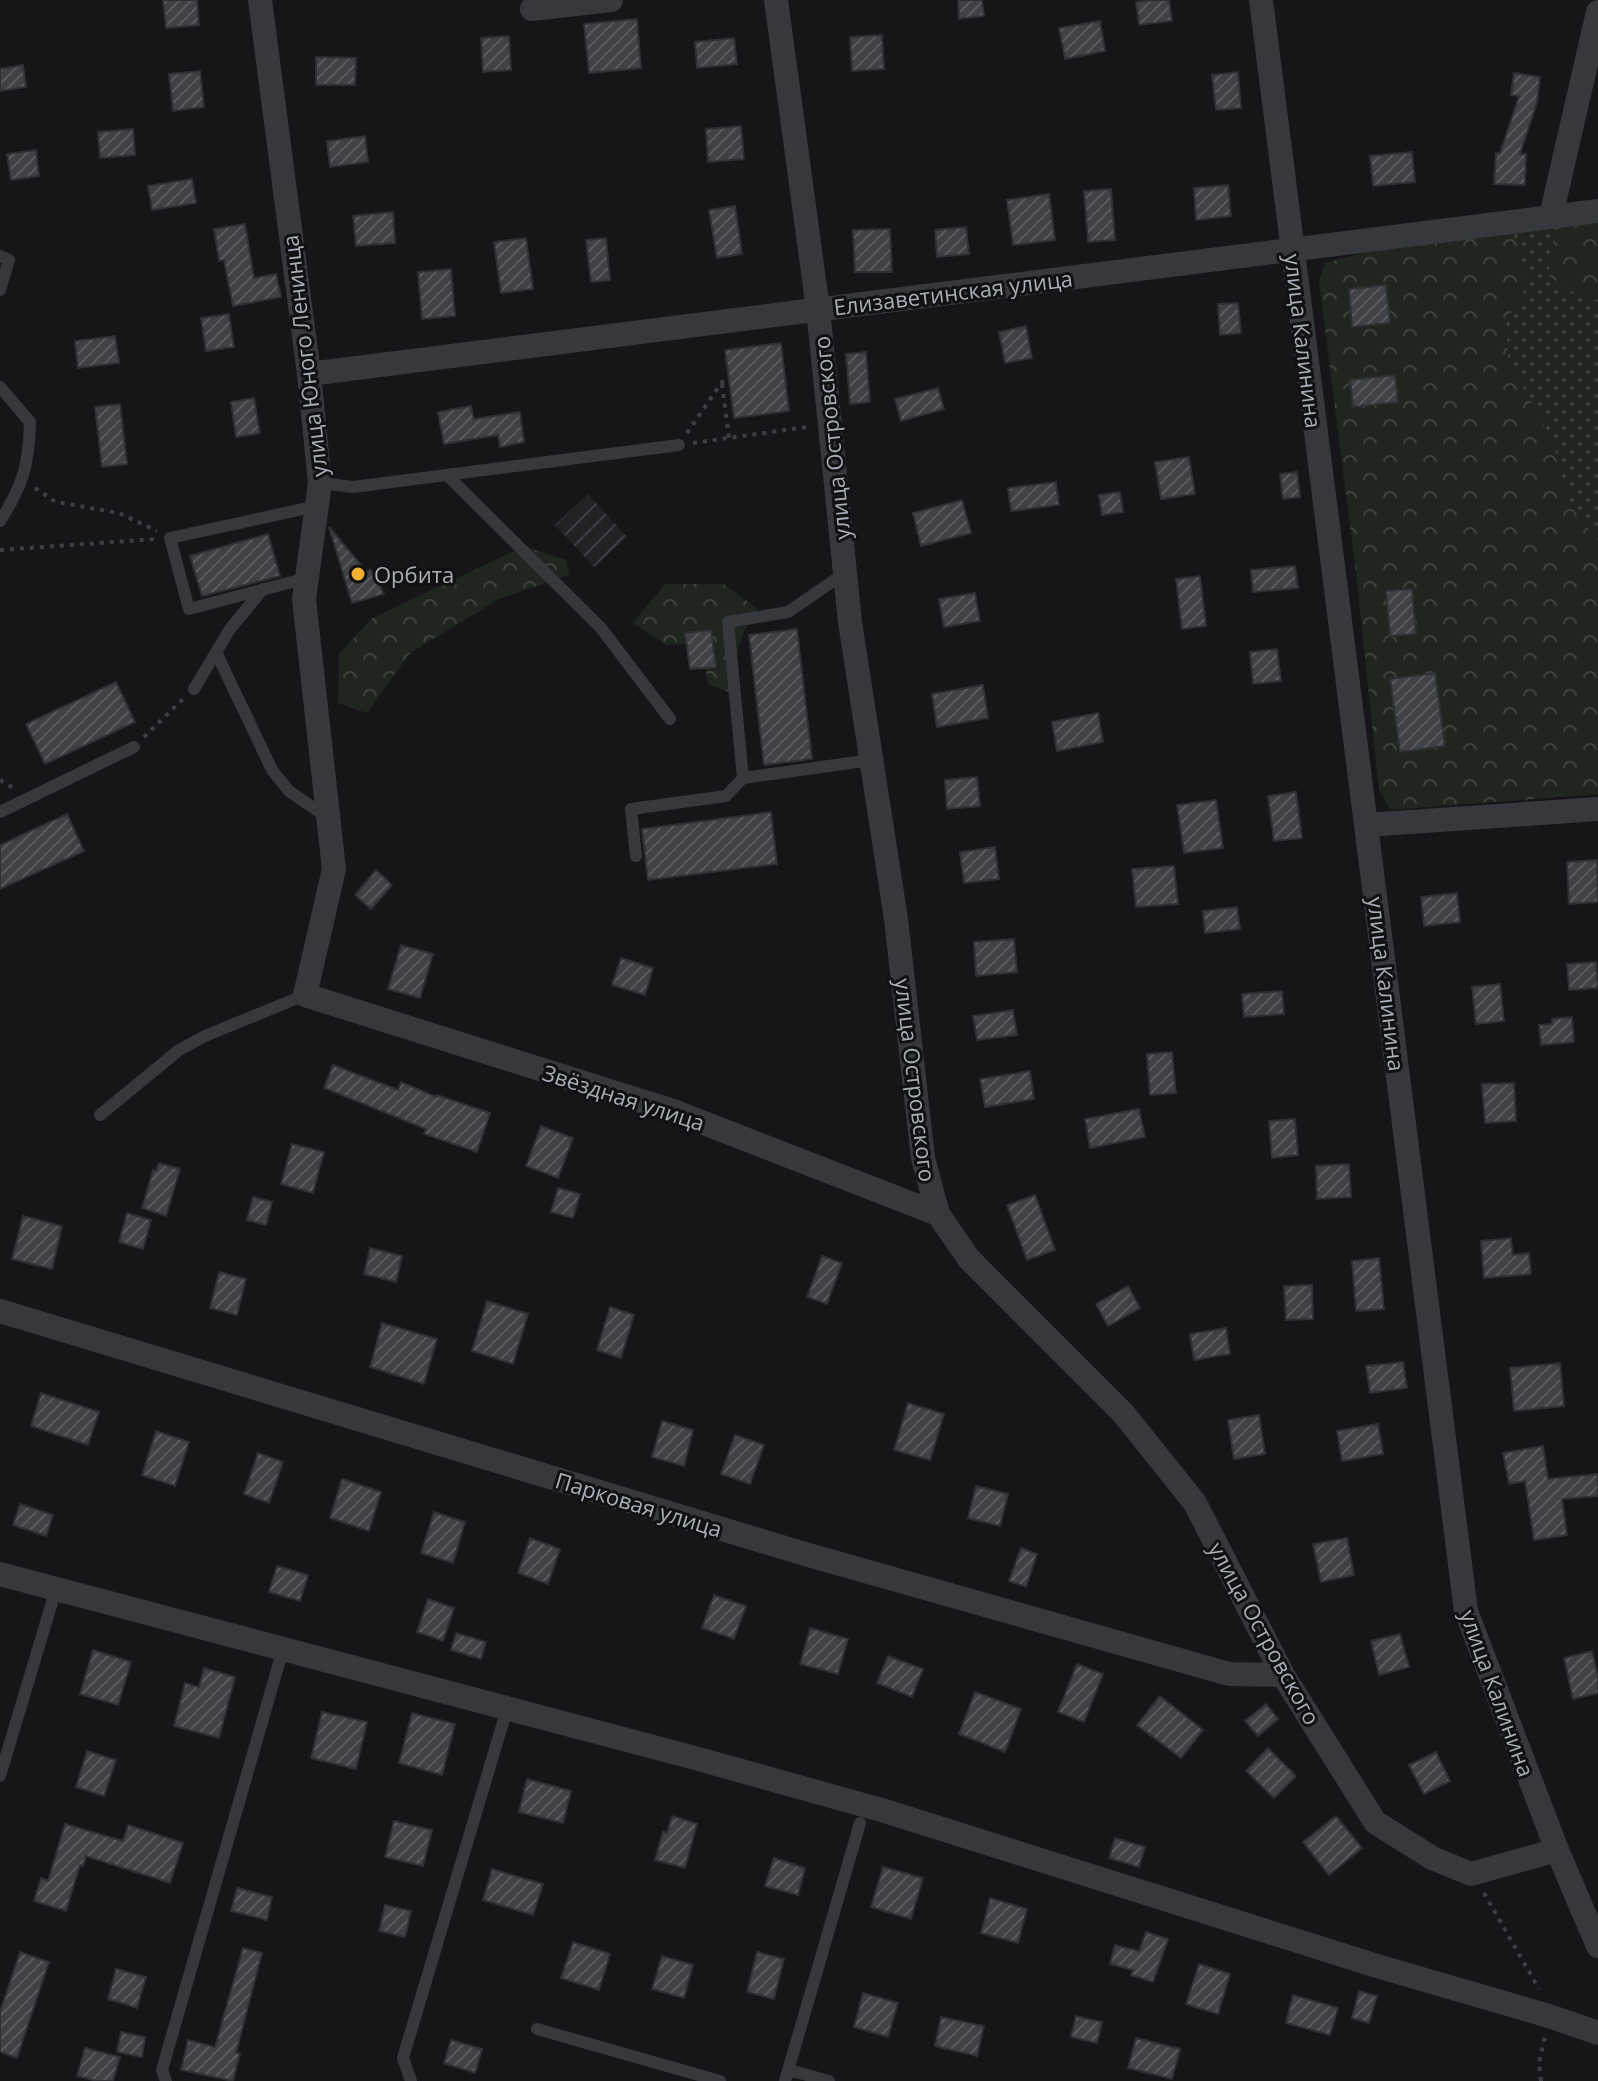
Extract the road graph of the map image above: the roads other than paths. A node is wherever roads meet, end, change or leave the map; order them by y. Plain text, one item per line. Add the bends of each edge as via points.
1 (260, 0) edge
2 (611, 0) edge
3 (776, 0) edge
4 (1261, 0) edge
5 (532, 9) dead end
6 (1598, 12) edge
7 (1598, 211) edge
8 (1551, 216) junction
9 (1293, 249) junction
10 (0, 256) edge
11 (0, 290) edge
12 (818, 309) junction
13 (309, 374) junction
14 (0, 387) edge
15 (679, 445) road end
16 (447, 475) junction
17 (318, 494) junction
18 (0, 521) edge
19 (845, 573) junction
20 (307, 578) junction
21 (263, 589) junction
22 (216, 652) junction
23 (194, 689) road end
24 (670, 719) dead end
25 (134, 747) road end
26 (871, 760) junction
27 (743, 778) junction
28 (1598, 809) edge
29 (0, 812) edge
30 (328, 818) junction
31 (1367, 825) junction
32 (636, 856) dead end
33 (305, 995) junction
34 (100, 1115) dead end
35 (938, 1214) junction
36 (0, 1311) edge
37 (0, 1574) edge
38 (56, 1589) junction
39 (283, 1649) junction
40 (1283, 1675) junction
41 (507, 1709) junction
42 (0, 1776) edge
43 (860, 1823) dead end
44 (1557, 1850) junction
45 (1598, 1946) edge
46 (537, 2029) dead end
47 (1598, 2033) edge
48 (787, 2076) edge
49 (166, 2081) edge
50 (411, 2081) edge
51 (720, 2081) edge
52 (829, 2081) edge

1 - 13 street, улица Юного Ленинца
2 - 5 street
3 - 12 street, улица Островского
4 - 9 street, улица Калинина
6 - 8 street
7 - 8 street, Елизаветинская улица
8 - 9 street, Елизаветинская улица
9 - 12 street, Елизаветинская улица
9 - 31 street, улица Калинина
10 - 11 lane via 9,260
12 - 13 street, Елизаветинская улица
12 - 19 street, улица Островского
13 - 17 street, улица Юного Ленинца
14 - 18 lane via 30,422 30,457
15 - 16 lane
16 - 17 lane
16 - 24 lane via 601,628
17 - 20 street, улица Юного Ленинца
17 - 21 lane via 170,538 189,609
19 - 26 street, улица Островского
19 - 27 lane via 788,612 728,622
20 - 21 lane
20 - 30 street, улица Юного Ленинца via 304,599
21 - 22 lane
22 - 23 lane
22 - 30 lane via 272,770 289,791
25 - 29 lane
26 - 27 lane
26 - 35 street, улица Островского via 896,919 923,1158
27 - 32 lane via 726,796 631,809
28 - 31 street
30 - 33 street, улица Юного Ленинца via 334,869
31 - 44 street, улица Калинина via 1466,1611
33 - 34 lane via 179,1050
33 - 35 street, Звёздная улица via 673,1111
35 - 40 street, улица Островского via 969,1259 1123,1413 1195,1503
36 - 40 street, Парковая улица via 805,1554 1168,1657 1229,1674
37 - 38 street
38 - 39 street
38 - 42 lane
39 - 41 street
39 - 49 lane via 162,2070
40 - 44 street, улица Островского via 1375,1822 1432,1858 1471,1874
41 - 47 street via 885,1811
41 - 50 lane via 403,2058
43 - 48 lane
44 - 45 street, улица Калинина
46 - 51 lane
48 - 52 lane

